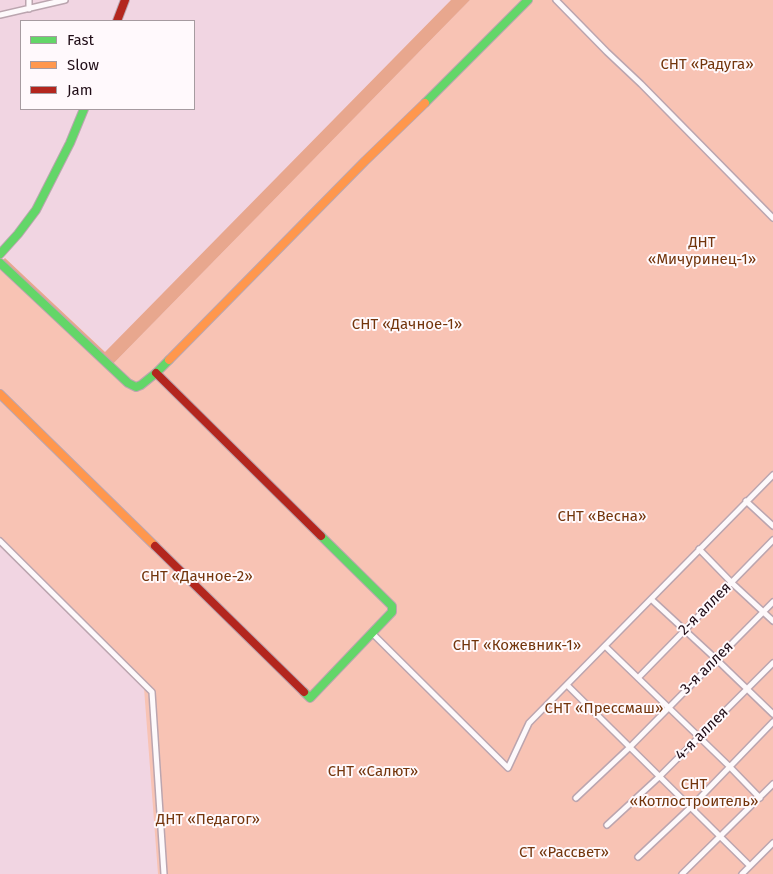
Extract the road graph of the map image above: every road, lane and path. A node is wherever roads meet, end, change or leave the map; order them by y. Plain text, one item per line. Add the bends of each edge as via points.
1 (29, 0) edge
2 (65, 0) edge
3 (125, 0) edge
4 (528, 0) edge
5 (556, 0) edge
6 (29, 9) junction
7 (0, 15) edge
8 (117, 20) edge
9 (84, 110) edge
10 (773, 218) edge
11 (0, 254) edge
12 (0, 263) edge
13 (156, 373) junction
14 (0, 394) edge
15 (773, 475) edge
16 (746, 501) junction
17 (773, 526) edge
18 (773, 540) edge
19 (0, 541) edge
20 (699, 549) junction
21 (732, 583) junction
22 (650, 599) junction
23 (773, 602) edge
24 (763, 612) junction
25 (773, 621) edge
26 (684, 630) junction
27 (372, 633) junction
28 (605, 646) junction
29 (716, 659) junction
30 (773, 663) edge
31 (638, 678) junction
32 (567, 685) junction
33 (747, 688) junction
34 (668, 708) junction
35 (773, 714) edge
36 (773, 722) edge
37 (699, 737) junction
38 (630, 747) junction
39 (729, 766) junction
40 (659, 777) junction
41 (773, 784) edge
42 (576, 798) dead end
43 (760, 798) junction
44 (691, 808) junction
45 (607, 825) dead end
46 (720, 837) junction
47 (773, 843) edge
48 (638, 857) dead end
49 (750, 866) junction
50 (164, 874) edge
51 (682, 874) edge
52 (742, 874) edge

1 - 6 street
2 - 6 street
3 - 8 main road
4 - 13 main road
5 - 10 street
6 - 7 street
9 - 11 main road via 36,210
12 - 13 main road via 128,383 136,387 142,385
13 - 27 main road via 392,606 392,612
14 - 27 main road via 310,698
15 - 16 street
16 - 17 street
16 - 20 street
18 - 21 street, 2-я аллея
19 - 50 street via 152,692
20 - 21 street
20 - 22 street
21 - 24 street
21 - 26 street, 2-я аллея
22 - 26 street
22 - 28 street
23 - 24 street, 3-я аллея
24 - 25 street
24 - 29 street, 3-я аллея
26 - 29 street
26 - 31 street, 2-я аллея
27 - 32 street via 508,768 529,723
28 - 31 street
28 - 32 street
29 - 33 street
29 - 34 street, 3-я аллея
30 - 33 street, 4-я аллея
31 - 34 street
32 - 38 street
33 - 35 street
33 - 37 street, 4-я аллея
34 - 37 street
34 - 38 street, 3-я аллея
36 - 39 street
37 - 39 street
37 - 40 street, 4-я аллея
38 - 40 street
38 - 42 street, 3-я аллея
39 - 43 street
39 - 44 street
40 - 44 street
40 - 45 street, 4-я аллея
41 - 43 street
43 - 46 street
44 - 46 street
44 - 48 street
46 - 49 street
46 - 51 street
47 - 49 street
49 - 52 street

